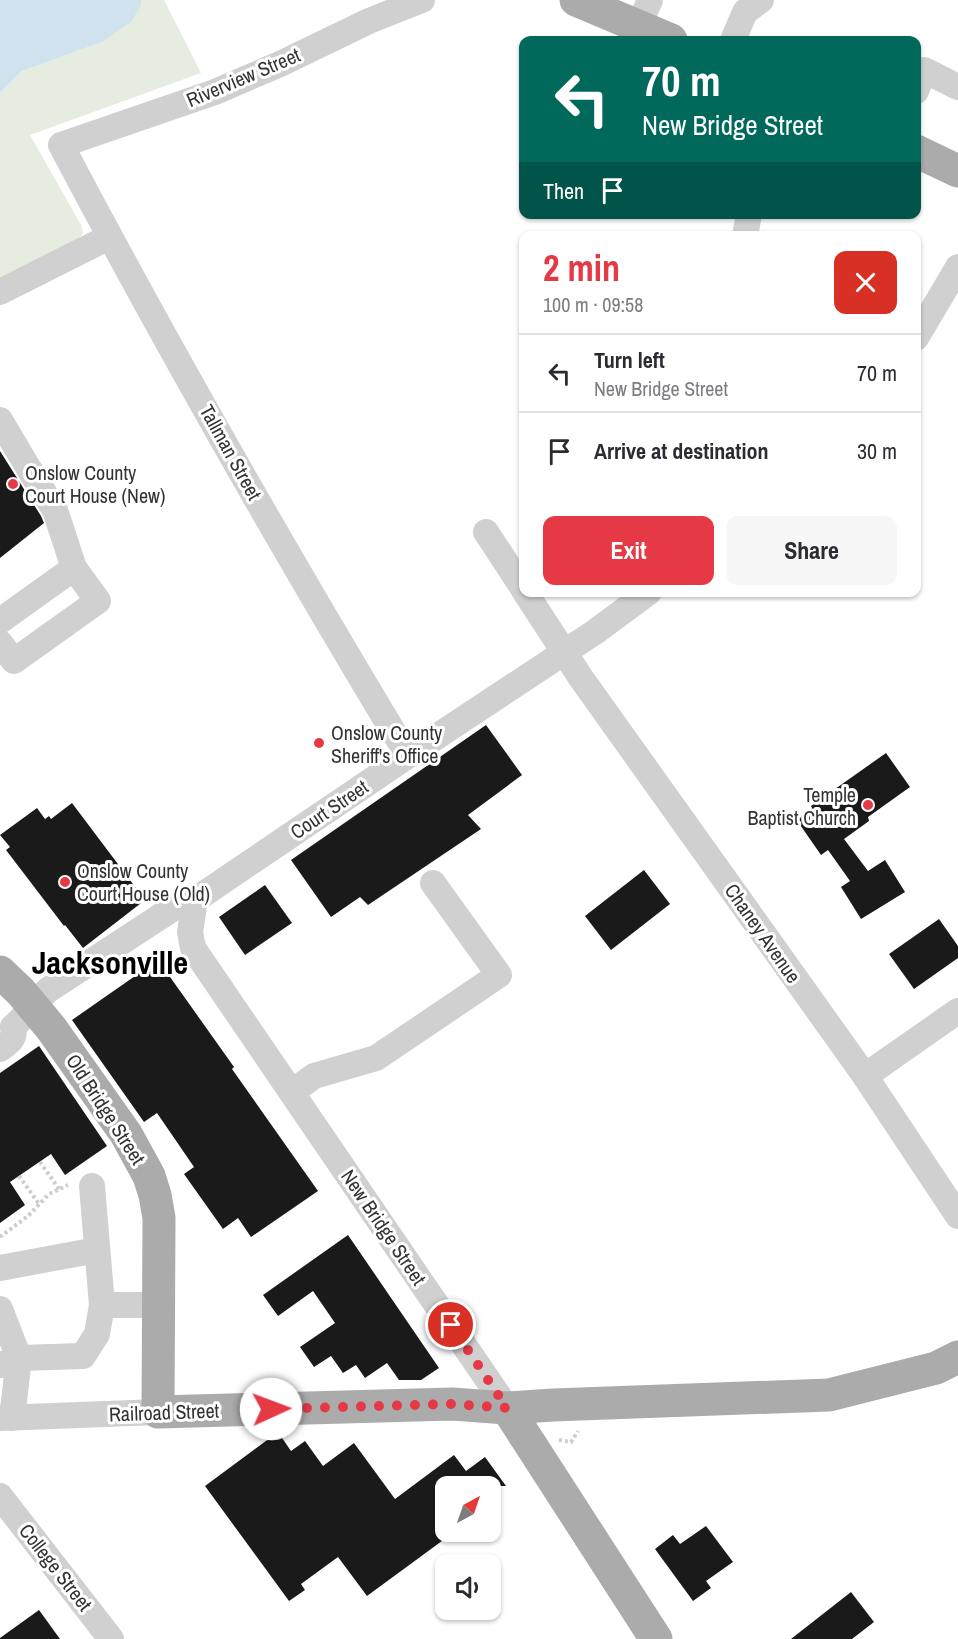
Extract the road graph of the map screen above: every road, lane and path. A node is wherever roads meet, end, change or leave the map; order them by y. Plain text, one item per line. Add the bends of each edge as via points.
1 (422, 0) edge
2 (576, 0) edge
3 (761, 0) edge
4 (373, 11) edge
5 (644, 13) edge
6 (667, 36) edge
7 (735, 36) edge
8 (921, 78) edge
9 (958, 87) edge
10 (61, 145) joint
11 (921, 153) edge
12 (958, 171) edge
13 (109, 237) junction
14 (958, 267) edge
15 (0, 292) edge
16 (921, 330) edge
17 (0, 420) edge
18 (486, 532) dead end
19 (74, 568) junction
20 (519, 583) edge
21 (528, 597) edge
22 (643, 597) edge
23 (0, 621) edge
24 (0, 642) edge
25 (563, 653) junction
26 (409, 755) junction
27 (433, 883) dead end
28 (195, 900) junction
29 (0, 972) edge
30 (958, 1011) edge
31 (16, 1020) edge
32 (0, 1049) edge
33 (865, 1076) junction
34 (292, 1092) junction
35 (40, 1162) dead end
36 (19, 1176) dead end
37 (82, 1185) joint
38 (59, 1189) junction
39 (39, 1204) junction
40 (958, 1216) edge
41 (0, 1237) edge
42 (97, 1250) junction
43 (0, 1268) edge
44 (102, 1305) junction
45 (159, 1305) junction
46 (0, 1309) edge
47 (958, 1357) edge
48 (10, 1361) edge
49 (507, 1408) junction
50 (158, 1412) junction
51 (6, 1418) edge
52 (0, 1496) edge
53 (111, 1639) edge
54 (656, 1639) edge

1 - 4 street, Riverview Street
2 - 5 main road
3 - 7 street via 745,12
4 - 10 street, Riverview Street via 280,64 215,92
5 - 6 main road
8 - 9 street via 924,70
10 - 13 street, Tallman Street
11 - 12 main road
13 - 15 street
13 - 26 street, Tallman Street via 306,586
14 - 16 street
17 - 19 street via 55,510
18 - 20 street, Chaney Avenue
19 - 23 street
19 - 24 street via 98,601 14,661
21 - 25 street, Chaney Avenue
22 - 25 street, Court Street
25 - 26 street, Court Street
25 - 33 street, Chaney Avenue
26 - 28 street, Court Street
27 - 34 street via 499,975 376,1058 315,1076
28 - 31 street, Court Street via 181,903 48,990
28 - 34 street, New Bridge Street via 190,932 193,948
29 - 31 main road, Old Bridge Street
30 - 33 street
31 - 32 street, Court Street via 11,1040
31 - 45 main road, Old Bridge Street via 59,1039 126,1134 149,1176 159,1218
33 - 40 street, Chaney Avenue
34 - 49 street, New Bridge Street
35 - 38 path
36 - 39 path
37 - 38 path
37 - 42 street
38 - 39 path
39 - 41 path
42 - 43 street
42 - 44 street
44 - 45 street
44 - 48 street via 97,1334 83,1356
45 - 50 main road, Old Bridge Street
46 - 48 street
47 - 49 main road, Railroad Street via 936,1368 830,1395
48 - 51 street via 16,1395
49 - 50 main road, Railroad Street via 452,1404
49 - 54 main road, New Bridge Street
50 - 51 street, Railroad Street
52 - 53 street, College Street

